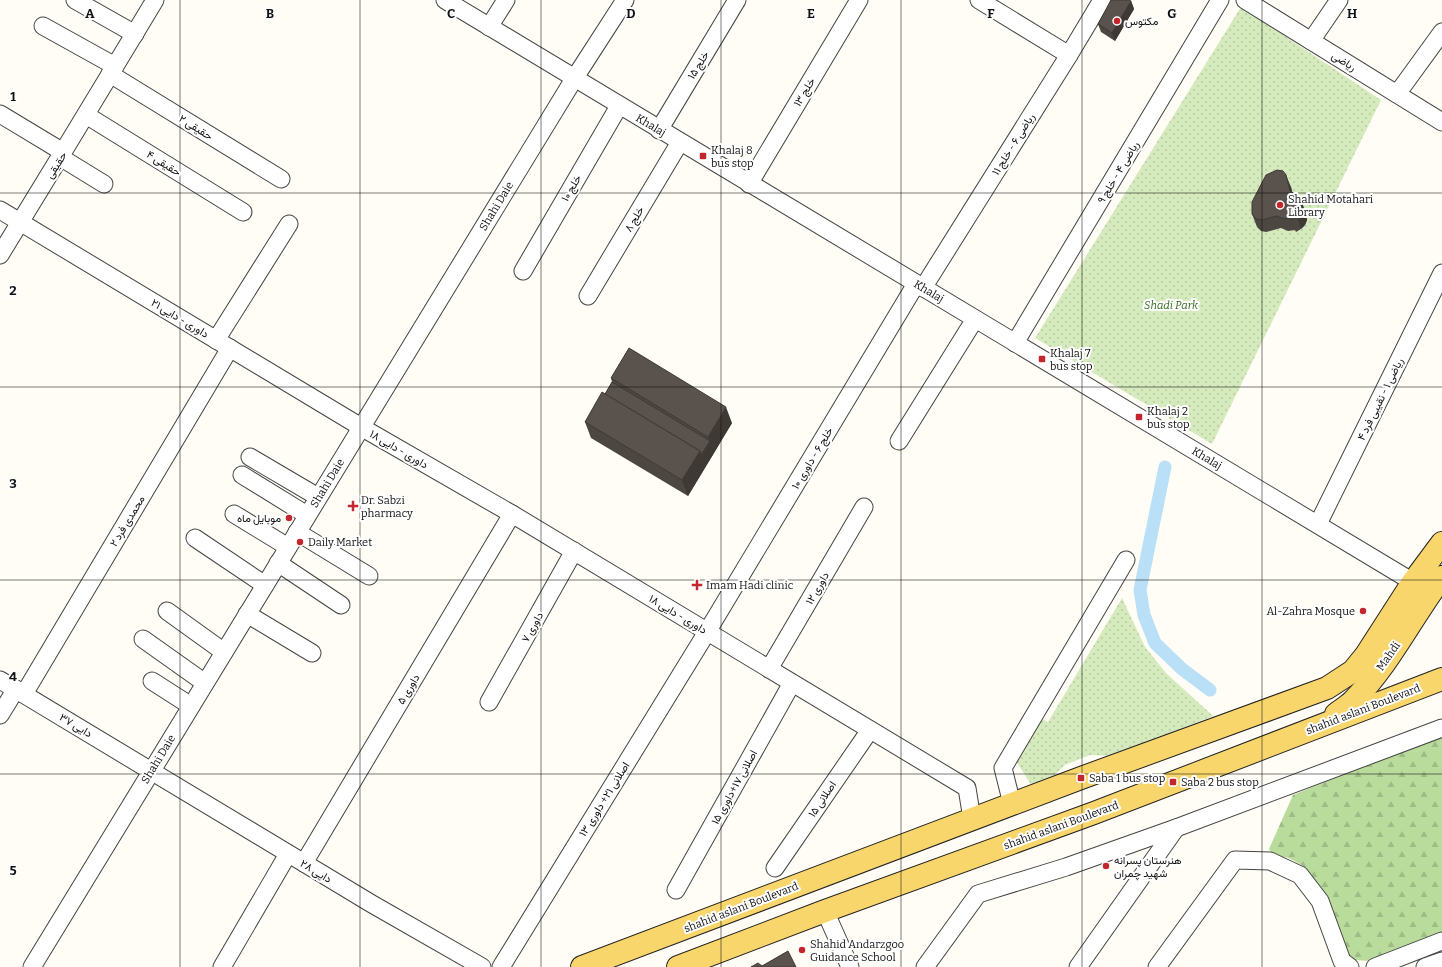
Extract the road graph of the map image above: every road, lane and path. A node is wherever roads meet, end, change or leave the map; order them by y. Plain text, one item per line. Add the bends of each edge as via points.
1 (75, 0) edge
2 (155, 0) edge
3 (445, 0) edge
4 (506, 0) edge
5 (625, 0) edge
6 (737, 0) edge
7 (859, 0) edge
8 (980, 0) edge
9 (1102, 0) edge
10 (1220, 0) edge
11 (1245, 0) edge
12 (1339, 0) edge
13 (43, 26) dead end
14 (489, 27) junction
15 (1442, 32) edge
16 (134, 34) junction
17 (1311, 41) junction
18 (1069, 55) junction
19 (113, 70) junction
20 (574, 79) junction
21 (1397, 94) junction
22 (619, 106) junction
23 (0, 114) edge
24 (86, 115) junction
25 (1442, 122) edge
26 (659, 130) junction
27 (680, 142) junction
28 (62, 155) junction
29 (281, 179) dead end
30 (104, 184) dead end
31 (750, 184) junction
32 (0, 210) edge
33 (243, 212) dead end
34 (20, 222) junction
35 (289, 224) dead end
36 (0, 254) edge
37 (523, 271) dead end
38 (1442, 273) edge
39 (919, 286) junction
40 (588, 296) dead end
41 (975, 319) junction
42 (1015, 343) junction
43 (223, 344) junction
44 (361, 427) junction
45 (899, 441) dead end
46 (250, 457) dead end
47 (242, 476) dead end
48 (318, 497) junction
49 (864, 507) dead end
50 (234, 514) dead end
51 (512, 514) junction
52 (307, 515) junction
53 (1318, 524) junction
54 (297, 532) junction
55 (194, 538) dead end
56 (1442, 543) edge
57 (288, 547) junction
58 (574, 551) junction
59 (1126, 560) dead end
60 (278, 563) junction
61 (369, 576) dead end
62 (265, 585) junction
63 (1432, 588) edge
64 (341, 605) dead end
65 (167, 611) dead end
66 (247, 614) junction
67 (707, 632) junction
68 (143, 639) dead end
69 (224, 652) junction
70 (312, 653) dead end
71 (769, 669) junction
72 (1442, 679) edge
73 (0, 680) edge
74 (152, 681) dead end
75 (205, 683) junction
76 (792, 683) junction
77 (1327, 688) joint
78 (20, 692) junction
79 (489, 702) dead end
80 (191, 706) junction
81 (0, 714) edge
82 (1322, 725) junction
83 (1442, 728) edge
84 (870, 730) junction
85 (151, 771) junction
86 (1012, 804) junction
87 (972, 819) junction
88 (1176, 828) junction
89 (288, 854) junction
90 (304, 863) junction
91 (775, 868) dead end
92 (676, 890) dead end
93 (825, 911) junction
94 (1442, 941) edge
95 (1442, 960) edge
96 (32, 967) edge
97 (222, 967) edge
98 (482, 967) edge
99 (501, 967) edge
100 (582, 967) edge
101 (678, 967) edge
102 (850, 967) edge
103 (925, 967) edge
104 (1078, 967) edge
105 (1157, 967) edge
106 (1350, 967) edge
107 (1375, 967) edge
108 (1425, 967) edge

1 - 16 street
2 - 16 street, حقیقی
3 - 14 street, Khalaj
4 - 14 street
5 - 20 street, Shahi Daie
6 - 26 street, خلج ۱۵
7 - 31 street, خلج ۱۳
8 - 18 street
9 - 18 street, ریاضی ۶ - خلج ۱۱
10 - 42 street, ریاضی ۴ - خلج ۹
11 - 17 street, ریاضی
12 - 17 street
13 - 19 street, حقیقی ۲
14 - 20 street, Khalaj
15 - 21 street
16 - 19 street, حقیقی
17 - 21 street, ریاضی
18 - 39 street, ریاضی ۶ - خلج ۱۱
19 - 24 street, حقیقی
19 - 29 street, حقیقی ۲
20 - 22 street, Khalaj
20 - 44 street, Shahi Daie
21 - 25 street, ریاضی
22 - 26 street, Khalaj
22 - 37 street, خلج ۱۰
23 - 28 street
24 - 28 street, حقیقی
24 - 33 street, حقیقی ۴
26 - 27 street, Khalaj
27 - 31 street, Khalaj
27 - 40 street, خلج ۸
28 - 30 street
28 - 34 street, حقیقی
31 - 39 street, Khalaj
32 - 34 street, داوری - دایی ۲۱
34 - 36 street, حقیقی
34 - 43 street, داوری - دایی ۲۱
35 - 43 street, محمدی فرد ۲
38 - 53 street, ریاضی ۱ - نقیبی فرد ۴
39 - 41 street, Khalaj
39 - 67 street, خلج ۶ - داوری ۱۰
41 - 42 street, Khalaj
41 - 45 street
42 - 53 street, Khalaj
43 - 44 street, داوری - دایی ۲۱
43 - 78 street, محمدی فرد ۲
44 - 48 street, Shahi Daie
44 - 51 street, داوری - دایی ۱۸
46 - 48 street
47 - 52 street
48 - 52 street, Shahi Daie
49 - 71 street, داوری ۱۲
50 - 57 street
51 - 58 street, داوری - دایی ۱۸
51 - 90 street, داوری ۵
52 - 54 street, Shahi Daie
53 - 63 street, Khalaj
54 - 57 street, Shahi Daie
54 - 61 street
55 - 62 street
56 - 63 main road, Mahdi
57 - 60 street, Shahi Daie
58 - 67 street, داوری - دایی ۱۸
58 - 79 street, داوری ۷
59 - 86 street via 1003,768
60 - 62 street, Shahi Daie
60 - 64 street
62 - 66 street, Shahi Daie
63 - 77 main road, Mahdi via 1353,671
63 - 82 main road, Mahdi via 1382,667 1352,701
65 - 69 street
66 - 69 street, Shahi Daie
66 - 70 street
67 - 71 street, داوری - دایی ۱۸
67 - 99 street, اصلانی ۲۱+ داوری ۱۳
68 - 75 street
69 - 75 street, Shahi Daie
71 - 76 street, داوری - دایی ۱۸
72 - 82 main road, shahid aslani Boulevard
73 - 78 street, دایی ۳۷
74 - 80 street
75 - 80 street, Shahi Daie
76 - 84 street, داوری - دایی ۱۸
76 - 92 street, اصلانی ۱۷+داوری ۱۵
77 - 86 main road, shahid aslani Boulevard
78 - 81 street, محمدی فرد ۲
78 - 85 street, دایی ۳۷
80 - 85 street, Shahi Daie
82 - 93 main road, shahid aslani Boulevard via 1094,813
83 - 88 street
84 - 87 street, داوری - دایی ۱۸ via 967,788
84 - 91 street, اصلانی ۱۵
85 - 89 street, دایی ۲۸
85 - 96 street, Shahi Daie
86 - 87 main road, shahid aslani Boulevard
87 - 100 main road, shahid aslani Boulevard
88 - 103 street via 1066,867 978,894
88 - 104 street
89 - 90 street, دایی ۲۸
89 - 97 street
90 - 98 street, دایی ۲۸
93 - 101 main road, shahid aslani Boulevard
93 - 102 street
94 - 107 street
95 - 108 street
105 - 106 street via 1235,860 1270,861 1300,875 1320,902 1342,960

